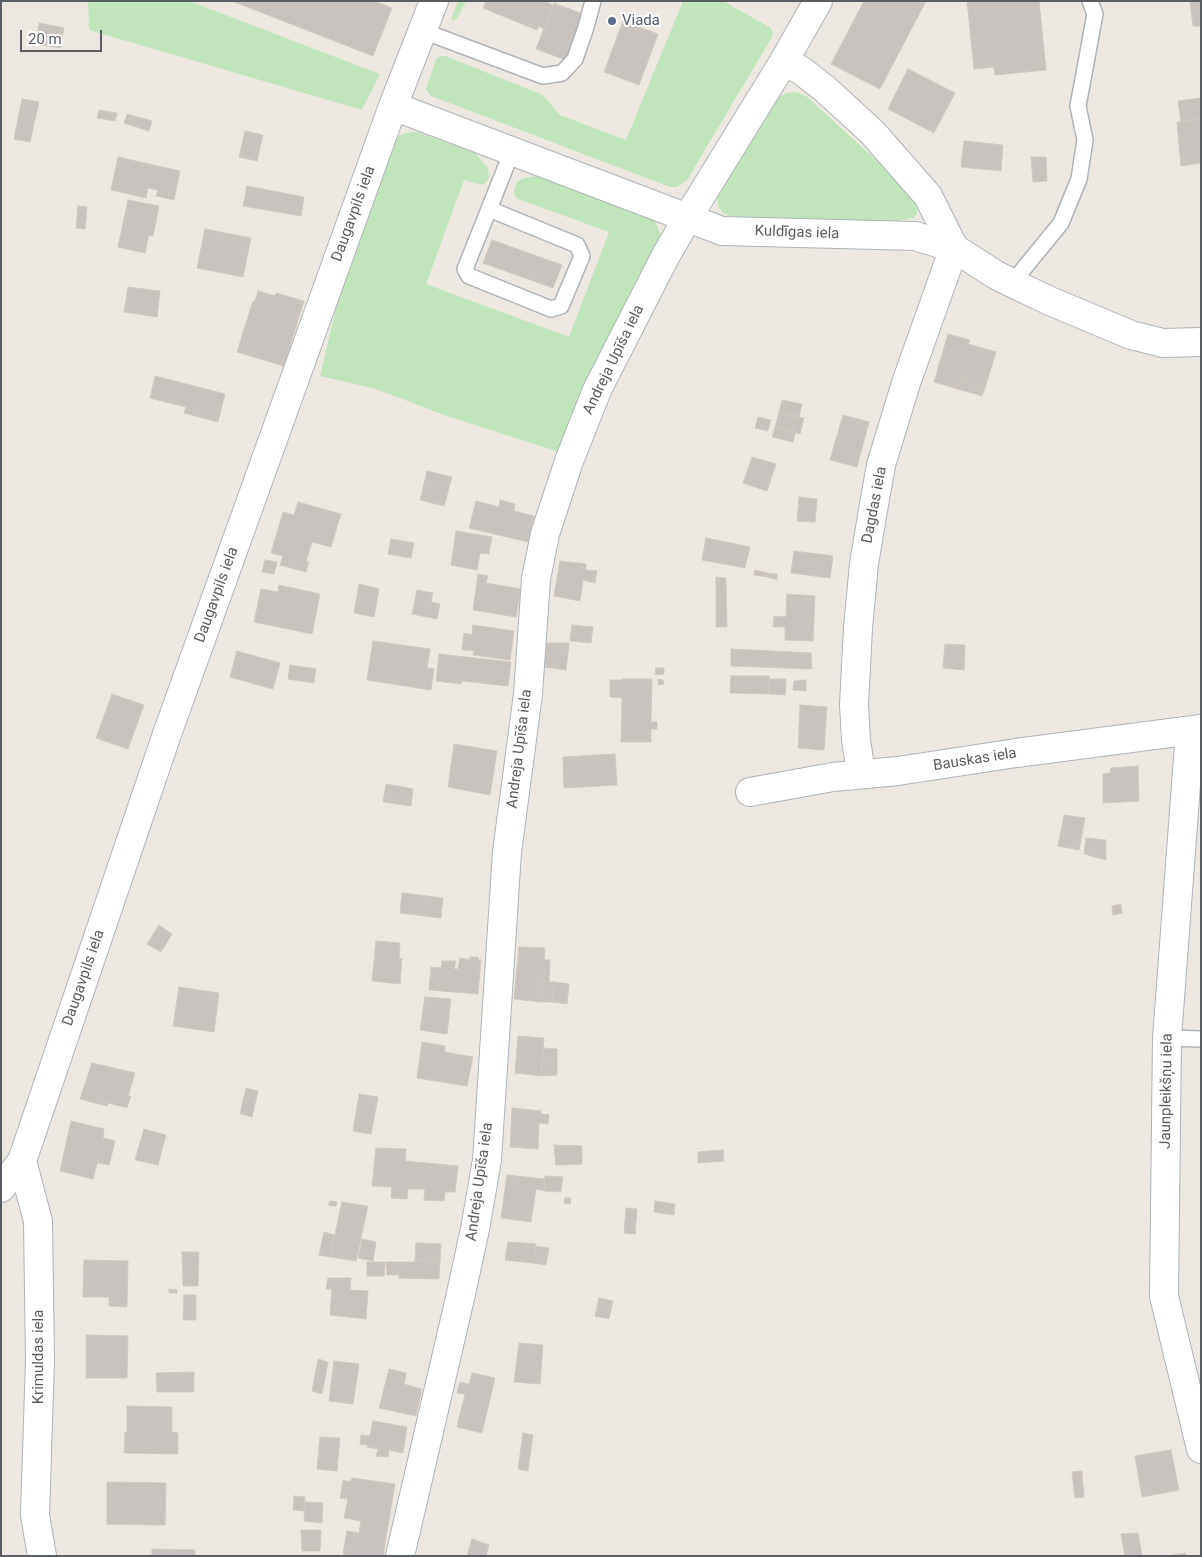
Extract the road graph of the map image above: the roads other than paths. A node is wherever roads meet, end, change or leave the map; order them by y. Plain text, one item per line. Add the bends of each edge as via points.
1 (434, 1) edge
2 (593, 1) edge
3 (1090, 1) edge
4 (813, 3) edge
5 (423, 31) junction
6 (784, 61) junction
7 (393, 106) junction
8 (512, 151) junction
9 (489, 209) junction
10 (688, 217) junction
11 (954, 248) junction
12 (1012, 283) junction
13 (1201, 342) edge
14 (1195, 730) edge
15 (861, 774) junction
16 (750, 792) dead end
17 (1167, 1038) junction
18 (1201, 1039) edge
19 (22, 1161) junction
20 (1, 1188) edge
21 (1201, 1449) edge
22 (42, 1556) edge
23 (400, 1556) edge

1 - 5 street, Daugavpils iela
2 - 5 lane via 575,59 562,73 543,76
3 - 12 lane via 1095,14 1078,106 1085,140 1079,179 1061,223
4 - 6 street, Andreja Upīša iela
5 - 7 street, Daugavpils iela
6 - 10 street, Andreja Upīša iela
6 - 11 street via 825,89 872,132 928,196
7 - 8 street, Kuldīgas iela
7 - 19 street, Daugavpils iela via 167,734
8 - 9 lane
8 - 10 street, Kuldīgas iela
9 - 9 lane via 465,269 469,276 551,309 561,306 582,256 577,245
10 - 11 street, Kuldīgas iela via 722,231 915,236
10 - 23 street, Andreja Upīša iela via 597,390 569,461 536,579 528,694 508,852 486,1160 462,1289
11 - 12 street, Kuldīgas iela
11 - 15 street, Dagdas iela via 906,383 881,466 872,516 864,564 855,695
12 - 13 street, Kuldīgas iela via 1131,334 1164,343
14 - 15 street, Bauskas iela
14 - 17 street, Jaunpleikšņu iela
15 - 16 street, Bauskas iela
17 - 18 lane
17 - 21 street, Jaunpleikšņu iela via 1164,1296
19 - 20 street, Daugavpils iela
19 - 22 street, Krimuldas iela via 38,1221 40,1360 35,1514

